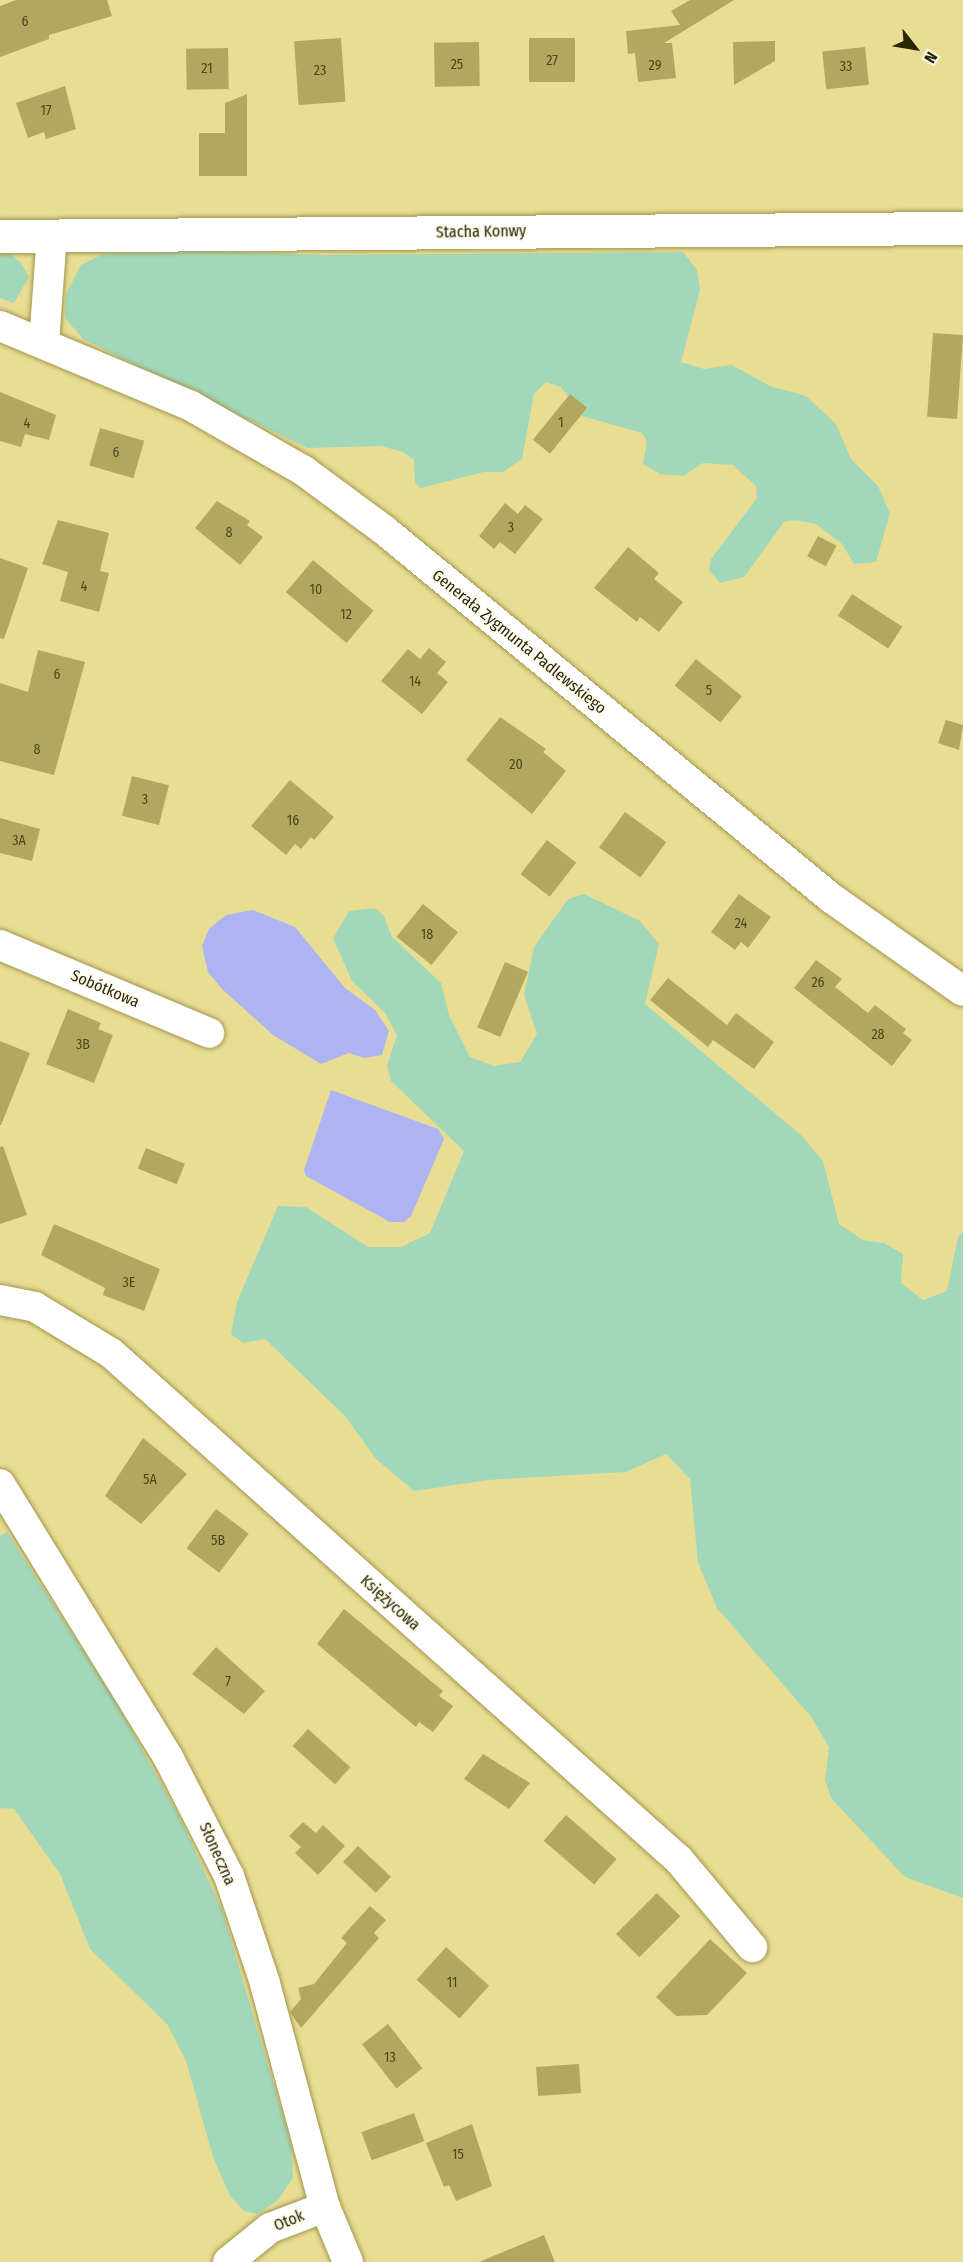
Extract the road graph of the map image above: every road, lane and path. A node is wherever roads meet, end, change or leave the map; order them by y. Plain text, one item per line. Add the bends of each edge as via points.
1 (963, 228) edge
2 (52, 235) junction
3 (0, 236) edge
4 (0, 326) edge
5 (44, 343) junction
6 (0, 945) edge
7 (963, 991) edge
8 (209, 1033) dead end
9 (0, 1300) edge
10 (0, 1484) edge
11 (752, 1947) dead end
12 (325, 2207) junction
13 (228, 2262) edge
14 (348, 2262) edge

1 - 2 main road, Stacha Konwy
2 - 3 main road, Stacha Konwy
2 - 5 street
4 - 5 street, Generała Zygmunta Padlewskiego
5 - 7 street, Generała Zygmunta Padlewskiego via 191,406 304,471 384,530 831,898
6 - 8 street, Sobótkowa
9 - 11 street, Księżycowa via 35,1307 111,1353 679,1860
10 - 12 street, Słoneczna via 168,1757 229,1876 264,1980
12 - 13 street, Otok via 270,2228
12 - 14 street, Słoneczna

